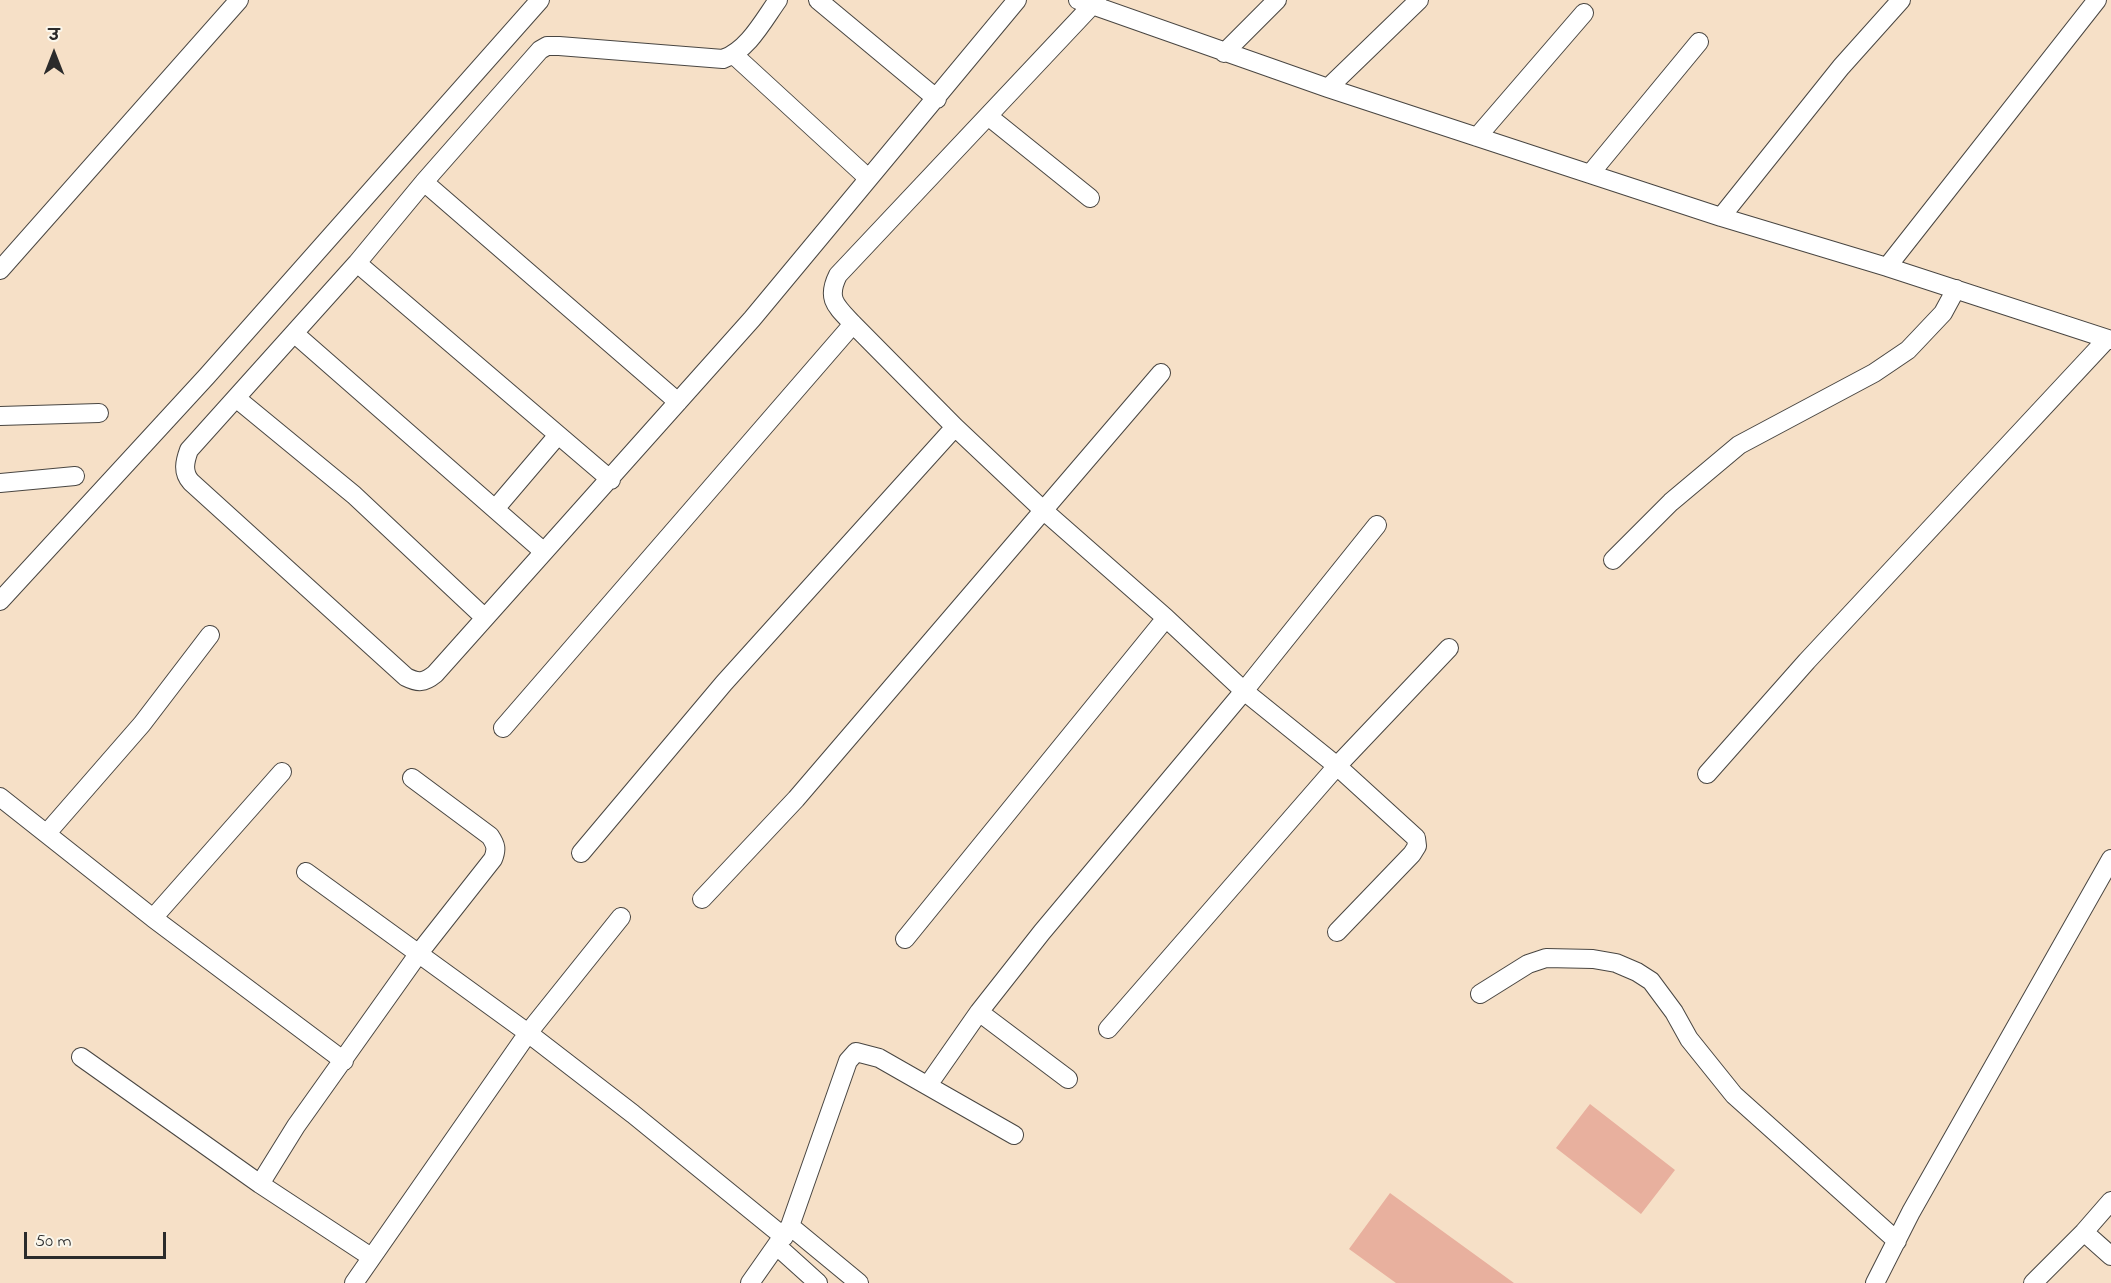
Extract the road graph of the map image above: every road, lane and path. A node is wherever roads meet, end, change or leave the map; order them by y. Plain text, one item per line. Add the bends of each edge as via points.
1 (239, 0) edge
2 (540, 0) edge
3 (778, 0) edge
4 (818, 0) edge
5 (1017, 0) edge
6 (1276, 0) edge
7 (1419, 0) edge
8 (1902, 0) edge
9 (2097, 0) edge
10 (1089, 1) edge
11 (1584, 13) dead end
12 (1699, 42) dead end
13 (1224, 53) junction
14 (734, 55) junction
15 (1328, 88) junction
16 (937, 99) junction
17 (988, 116) junction
18 (1477, 137) junction
19 (1590, 174) junction
20 (868, 178) junction
21 (424, 182) junction
22 (1090, 198) dead end
23 (1721, 217) junction
24 (357, 263) junction
25 (1887, 267) junction
26 (0, 270) edge
27 (1956, 289) junction
28 (853, 324) junction
29 (295, 334) junction
30 (2109, 340) edge
31 (1161, 373) dead end
32 (236, 398) junction
33 (678, 402) junction
34 (99, 412) dead end
35 (0, 416) edge
36 (954, 427) junction
37 (558, 435) junction
38 (75, 476) dead end
39 (610, 480) junction
40 (0, 483) edge
41 (495, 510) junction
42 (1043, 510) junction
43 (1377, 525) dead end
44 (544, 552) junction
45 (1613, 560) dead end
46 (0, 601) edge
47 (485, 618) junction
48 (1166, 618) junction
49 (210, 635) dead end
50 (1449, 648) dead end
51 (1244, 691) junction
52 (502, 728) dead end
53 (1337, 766) junction
54 (282, 772) dead end
55 (1707, 774) dead end
56 (412, 778) dead end
57 (0, 797) edge
58 (47, 833) junction
59 (581, 853) dead end
60 (2111, 859) edge
61 (306, 872) dead end
62 (702, 899) dead end
63 (621, 917) dead end
64 (153, 918) junction
65 (1337, 932) dead end
66 (905, 939) dead end
67 (419, 953) junction
68 (1480, 994) dead end
69 (979, 1012) junction
70 (1108, 1029) dead end
71 (528, 1033) junction
72 (81, 1057) dead end
73 (344, 1061) junction
74 (1068, 1079) dead end
75 (928, 1085) junction
76 (1014, 1135) dead end
77 (260, 1184) junction
78 (2111, 1201) edge
79 (2084, 1232) junction
80 (784, 1236) junction
81 (1897, 1241) junction
82 (2111, 1256) edge
83 (371, 1257) junction
84 (354, 1283) edge
85 (750, 1283) edge
86 (818, 1283) edge
87 (859, 1283) edge
88 (1875, 1283) edge
89 (2033, 1283) edge

1 - 26 street
2 - 46 street via 192,392
3 - 14 street
4 - 16 street
5 - 16 street
6 - 13 street
7 - 15 street
8 - 23 street via 1841,67
9 - 25 street
10 - 13 street
10 - 17 street
11 - 18 street
12 - 19 street
13 - 15 street
14 - 20 street
14 - 21 street via 710,59 548,46 532,58
15 - 18 street
16 - 20 street
17 - 22 street
17 - 28 street via 838,275 832,298
18 - 19 street
19 - 23 street
20 - 33 street via 753,319
21 - 24 street
21 - 33 street
23 - 25 street
24 - 29 street
24 - 37 street
25 - 27 street
27 - 30 street
27 - 45 street via 1943,313 1908,350 1874,373 1739,445 1671,502
28 - 36 street
28 - 52 street
29 - 32 street
29 - 41 street
30 - 55 street
31 - 42 street
32 - 47 street via 354,495
32 - 47 street via 189,450 186,477 406,677 426,681
33 - 39 street
34 - 35 street
36 - 42 street
36 - 59 street via 724,683
37 - 39 street
37 - 41 street
38 - 40 street
39 - 44 street
41 - 44 street
42 - 48 street
42 - 62 street via 796,799
43 - 51 street
44 - 47 street
48 - 51 street
48 - 66 street
49 - 58 street via 142,724
50 - 53 street
51 - 53 street
51 - 69 street
53 - 65 street via 1416,838 1417,846
53 - 70 street
54 - 64 street
56 - 67 street via 490,836 496,850
57 - 58 street
58 - 64 street
60 - 81 street
61 - 67 street
63 - 71 street
64 - 73 street
67 - 71 street
67 - 73 street
68 - 81 street via 1545,958 1616,963 1644,976 1734,1095
69 - 74 street
69 - 75 street
71 - 80 street
71 - 83 street
72 - 77 street
73 - 77 street
75 - 76 street
75 - 80 street via 879,1058 856,1052 848,1061
77 - 83 street
78 - 79 street
79 - 82 street
79 - 89 street
80 - 85 street
80 - 86 street
80 - 87 street
81 - 88 street
83 - 84 street

